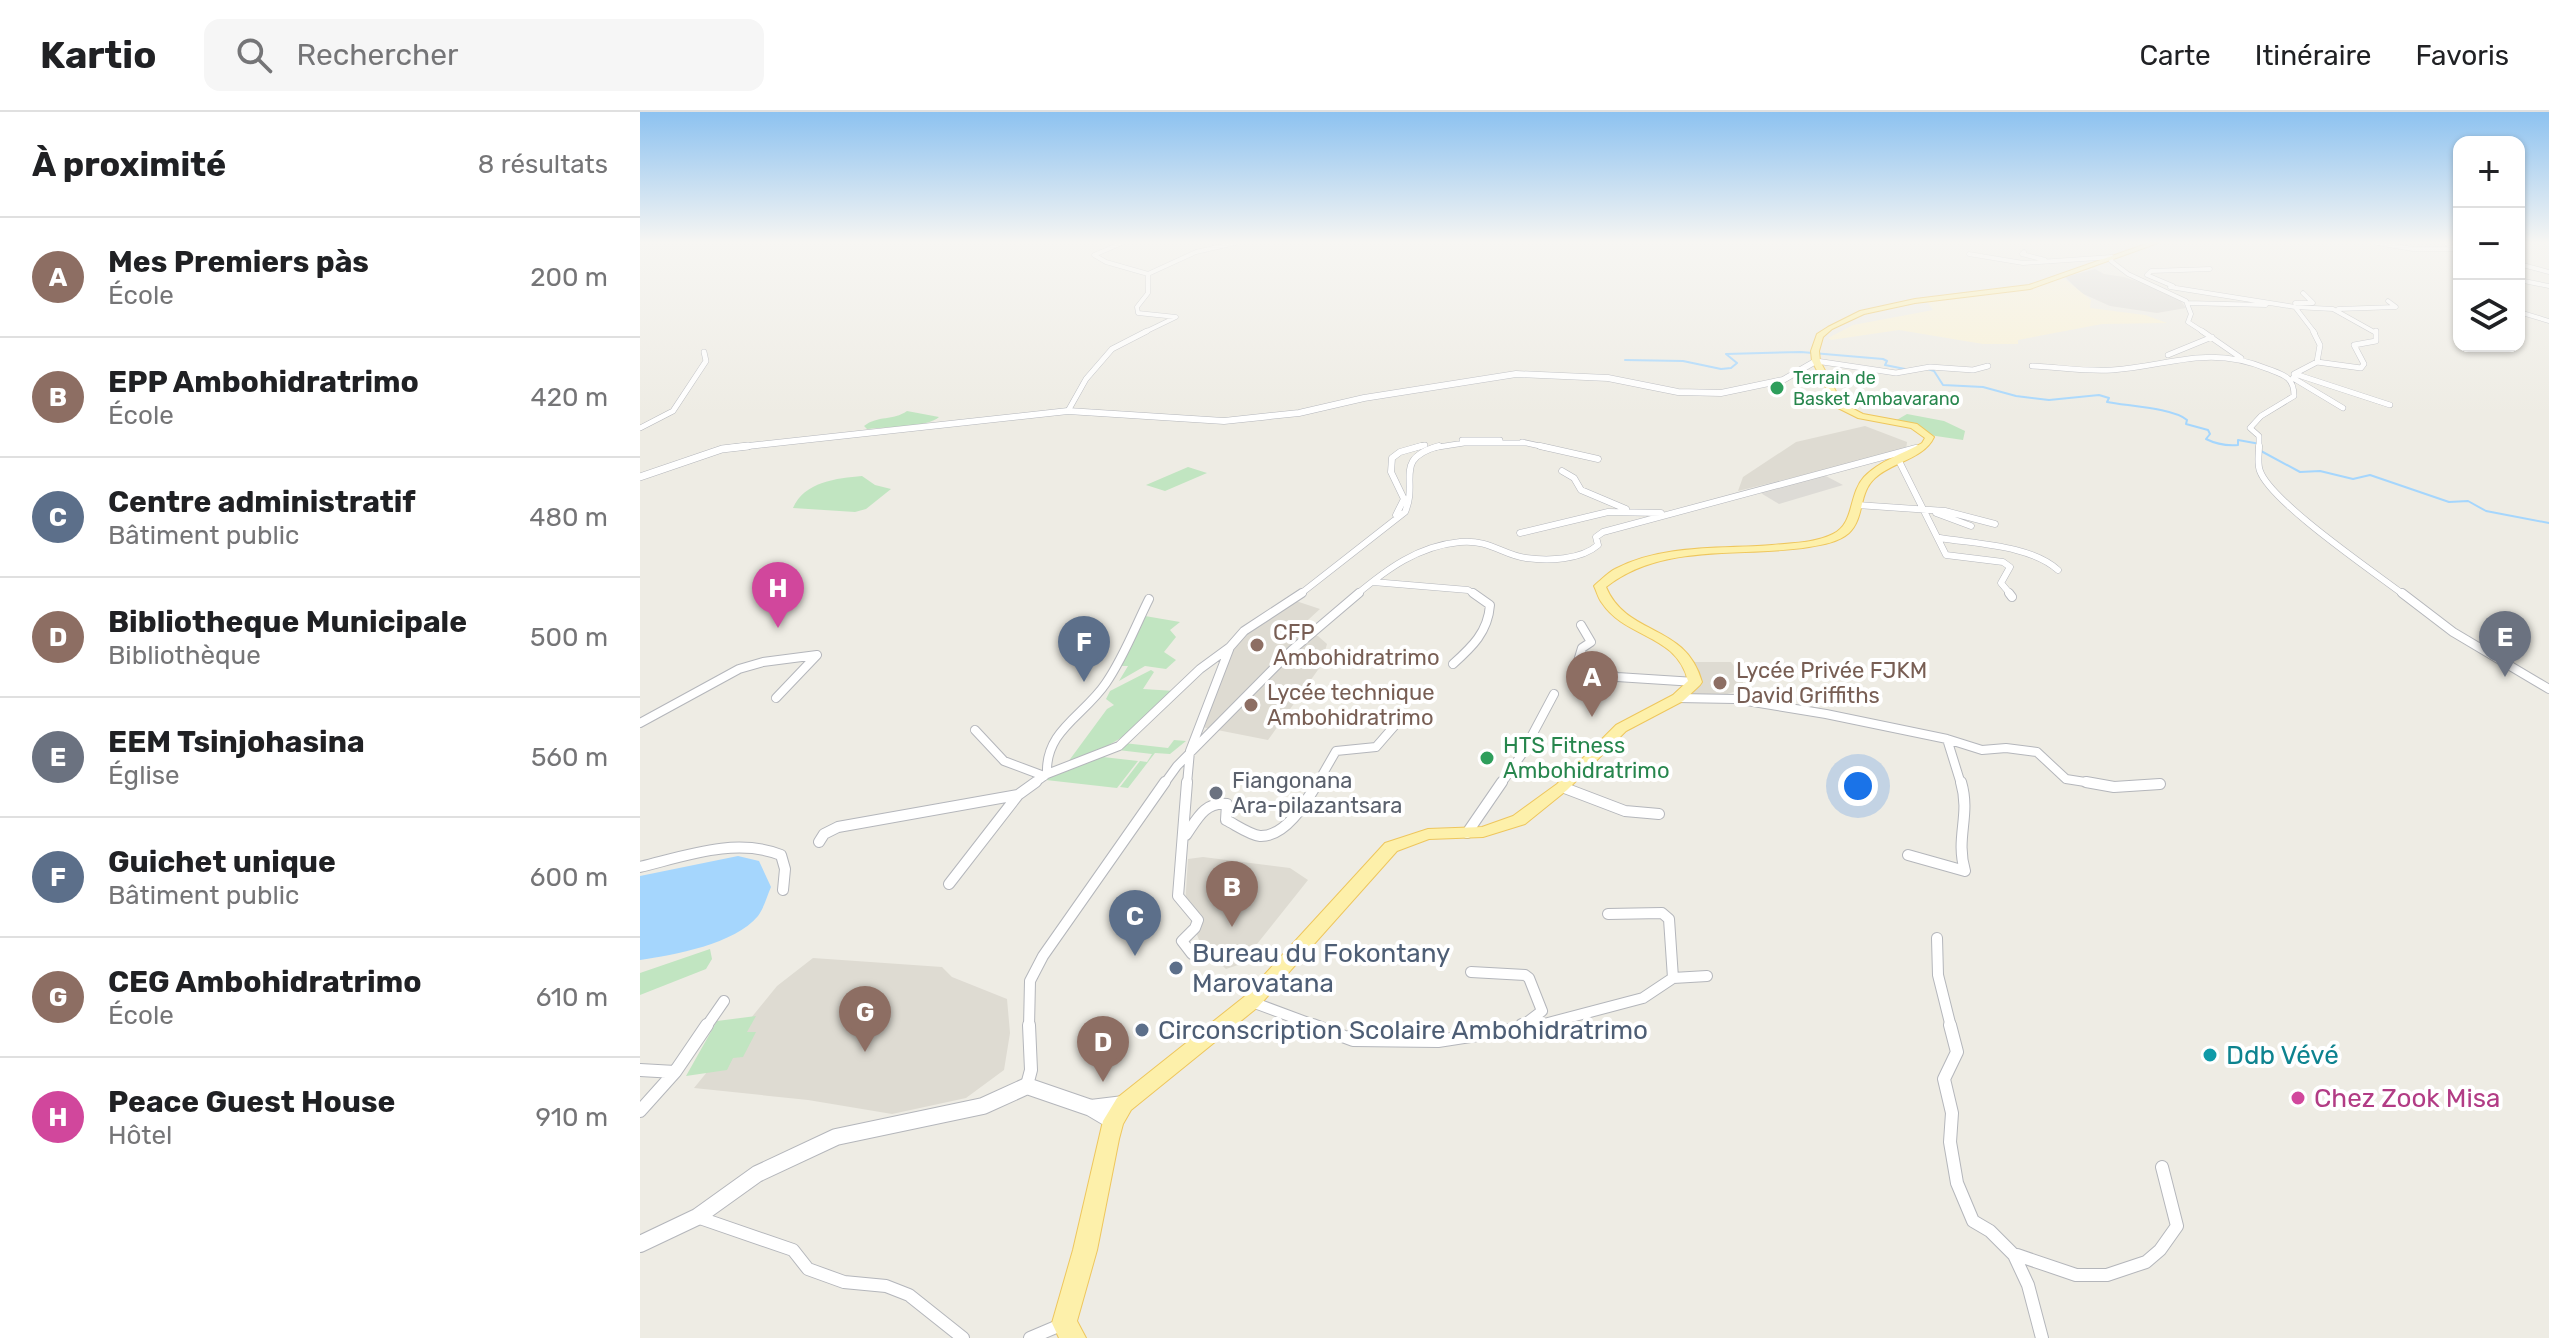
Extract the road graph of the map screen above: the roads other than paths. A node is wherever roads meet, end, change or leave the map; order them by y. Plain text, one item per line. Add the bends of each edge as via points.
1 (1147, 300) edge
2 (1921, 300) edge
3 (2184, 300) edge
4 (2264, 300) edge
5 (2310, 300) edge
6 (2388, 301) dead end
7 (2277, 302) junction
8 (2187, 303) junction
9 (2295, 307) junction
10 (2333, 309) junction
11 (2525, 314) edge
12 (2549, 321) edge
13 (2212, 337) junction
14 (2183, 351) junction
15 (704, 352) dead end
16 (1815, 355) junction
17 (2218, 356) junction
18 (2242, 358) junction
19 (2144, 360) dead end
20 (2317, 362) junction
21 (1988, 366) dead end
22 (2032, 366) dead end
23 (2291, 375) junction
24 (2390, 405) dead end
25 (2343, 408) dead end
26 (1068, 411) junction
27 (640, 428) edge
28 (1525, 443) junction
29 (1926, 445) junction
30 (1598, 459) dead end
31 (1899, 461) junction
32 (1562, 471) dead end
33 (640, 477) edge
34 (1857, 505) junction
35 (1924, 509) junction
36 (1631, 510) junction
37 (1668, 514) junction
38 (1995, 524) dead end
39 (1389, 525) junction
40 (1971, 526) dead end
41 (1520, 533) dead end
42 (1940, 538) junction
43 (2058, 570) dead end
44 (1372, 582) junction
45 (2012, 597) dead end
46 (1149, 599) dead end
47 (1581, 625) dead end
48 (1230, 647) junction
49 (1453, 664) dead end
50 (1695, 682) junction
51 (2549, 689) edge
52 (1554, 694) dead end
53 (776, 698) dead end
54 (1678, 698) junction
55 (1403, 716) dead end
56 (640, 723) edge
57 (975, 730) dead end
58 (1947, 739) junction
59 (1190, 751) junction
60 (1046, 775) junction
61 (2160, 784) dead end
62 (1562, 787) junction
63 (1018, 795) junction
64 (1659, 814) dead end
65 (1467, 833) junction
66 (1184, 838) junction
67 (819, 842) dead end
68 (1908, 855) dead end
69 (640, 867) edge
70 (949, 884) dead end
71 (783, 890) dead end
72 (1608, 914) dead end
73 (1937, 938) dead end
74 (1192, 954) dead end
75 (1471, 972) dead end
76 (1707, 976) dead end
77 (1673, 978) junction
78 (724, 1001) dead end
79 (1251, 1002) junction
80 (1520, 1029) junction
81 (640, 1070) edge
82 (675, 1072) junction
83 (1027, 1086) junction
84 (1124, 1104) junction
85 (1091, 1108) junction
86 (640, 1111) edge
87 (1110, 1130) junction
88 (2162, 1167) dead end
89 (697, 1217) junction
90 (640, 1244) edge
91 (2017, 1255) junction
92 (1069, 1330) edge
93 (963, 1338) edge
94 (1030, 1338) edge
95 (2042, 1338) edge

1 - 26 street via 1136,310 1176,317 1112,349
2 - 16 main road via 1862,312 1830,328 1820,336
3 - 8 street
4 - 7 street
5 - 7 street
6 - 10 street via 2396,307
7 - 8 street
7 - 9 street
8 - 13 street via 2188,322
9 - 10 street
9 - 20 street via 2317,334 2322,348
10 - 20 street via 2376,331 2376,341 2354,345 2364,364 2361,368
11 - 12 street
13 - 14 street
13 - 18 street
14 - 17 street
14 - 19 street
15 - 27 street via 706,361 673,411
16 - 21 street via 1896,373
16 - 26 street via 1783,380 1721,393 1678,392 1608,378 1516,374 1224,421
16 - 29 main road via 1844,408 1920,428 1930,437
17 - 18 street
17 - 22 street via 2112,370
18 - 23 street
20 - 23 street
23 - 24 street
23 - 25 street
23 - 51 street via 2294,396 2250,428 2259,436 2259,469 2266,481 2306,521 2453,632
26 - 33 street via 768,442 710,452
28 - 30 street
28 - 39 street via 1441,446 1415,453 1407,484 1409,506
28 - 39 street via 1472,439 1400,452 1390,465 1404,499
29 - 31 main road
29 - 37 street
31 - 34 main road via 1865,481
31 - 35 street
32 - 36 street via 1581,490
34 - 35 street
34 - 50 main road via 1851,526 1834,538 1795,547 1654,560 1626,569 1600,586 1606,600 1630,621 1684,655 1694,668
35 - 38 street
35 - 40 street
35 - 42 street
36 - 37 street
36 - 41 street
37 - 44 street via 1603,532 1590,552 1564,558 1524,558 1491,544 1433,547 1408,555
39 - 48 street via 1318,583 1244,631
42 - 43 street via 2006,549 2048,561
42 - 45 street via 1946,555 2010,567 2001,583
44 - 49 street via 1468,590 1490,605 1490,620 1478,640
44 - 59 street via 1292,650
46 - 60 street via 1099,693 1063,724 1048,752
47 - 50 street via 1591,642 1579,658 1617,677
48 - 59 street
48 - 60 street via 1119,746
50 - 54 main road
52 - 65 street via 1522,754
53 - 56 street via 817,655 739,669
54 - 58 street via 1735,699
54 - 62 main road via 1621,728
55 - 66 street via 1377,748 1336,751 1304,806 1275,834 1258,836 1226,820 1227,804 1218,802 1206,806
57 - 60 street via 1004,761
58 - 61 street via 1982,750 2037,752 2066,779 2114,787
58 - 68 street via 1967,803 1959,851 1965,871
59 - 66 street
59 - 83 street via 1030,981
60 - 63 street
62 - 64 street via 1625,811
62 - 65 main road via 1519,820
63 - 67 street via 838,827
63 - 70 street
65 - 79 main road via 1428,834 1391,847
66 - 74 street via 1178,896 1198,920 1182,941
69 - 71 street via 749,846 772,849 781,855 785,869
72 - 77 street via 1662,913 1669,919
73 - 91 street via 1938,975 1957,1052 1944,1079 1957,1183 1973,1221 1995,1230
75 - 80 street via 1529,978 1542,1011
76 - 77 street
77 - 80 street via 1643,998
78 - 82 street
79 - 80 street via 1353,1040 1438,1041
79 - 84 main road
81 - 82 street
82 - 86 street
83 - 85 street
83 - 89 street via 983,1106 836,1137 757,1174
84 - 85 street
84 - 87 main road
85 - 87 street
87 - 92 main road
88 - 91 street via 2177,1226 2155,1256 2129,1269 2075,1275 2034,1256
89 - 90 street
89 - 93 street via 793,1250 808,1269 909,1295
91 - 95 street
92 - 94 street

